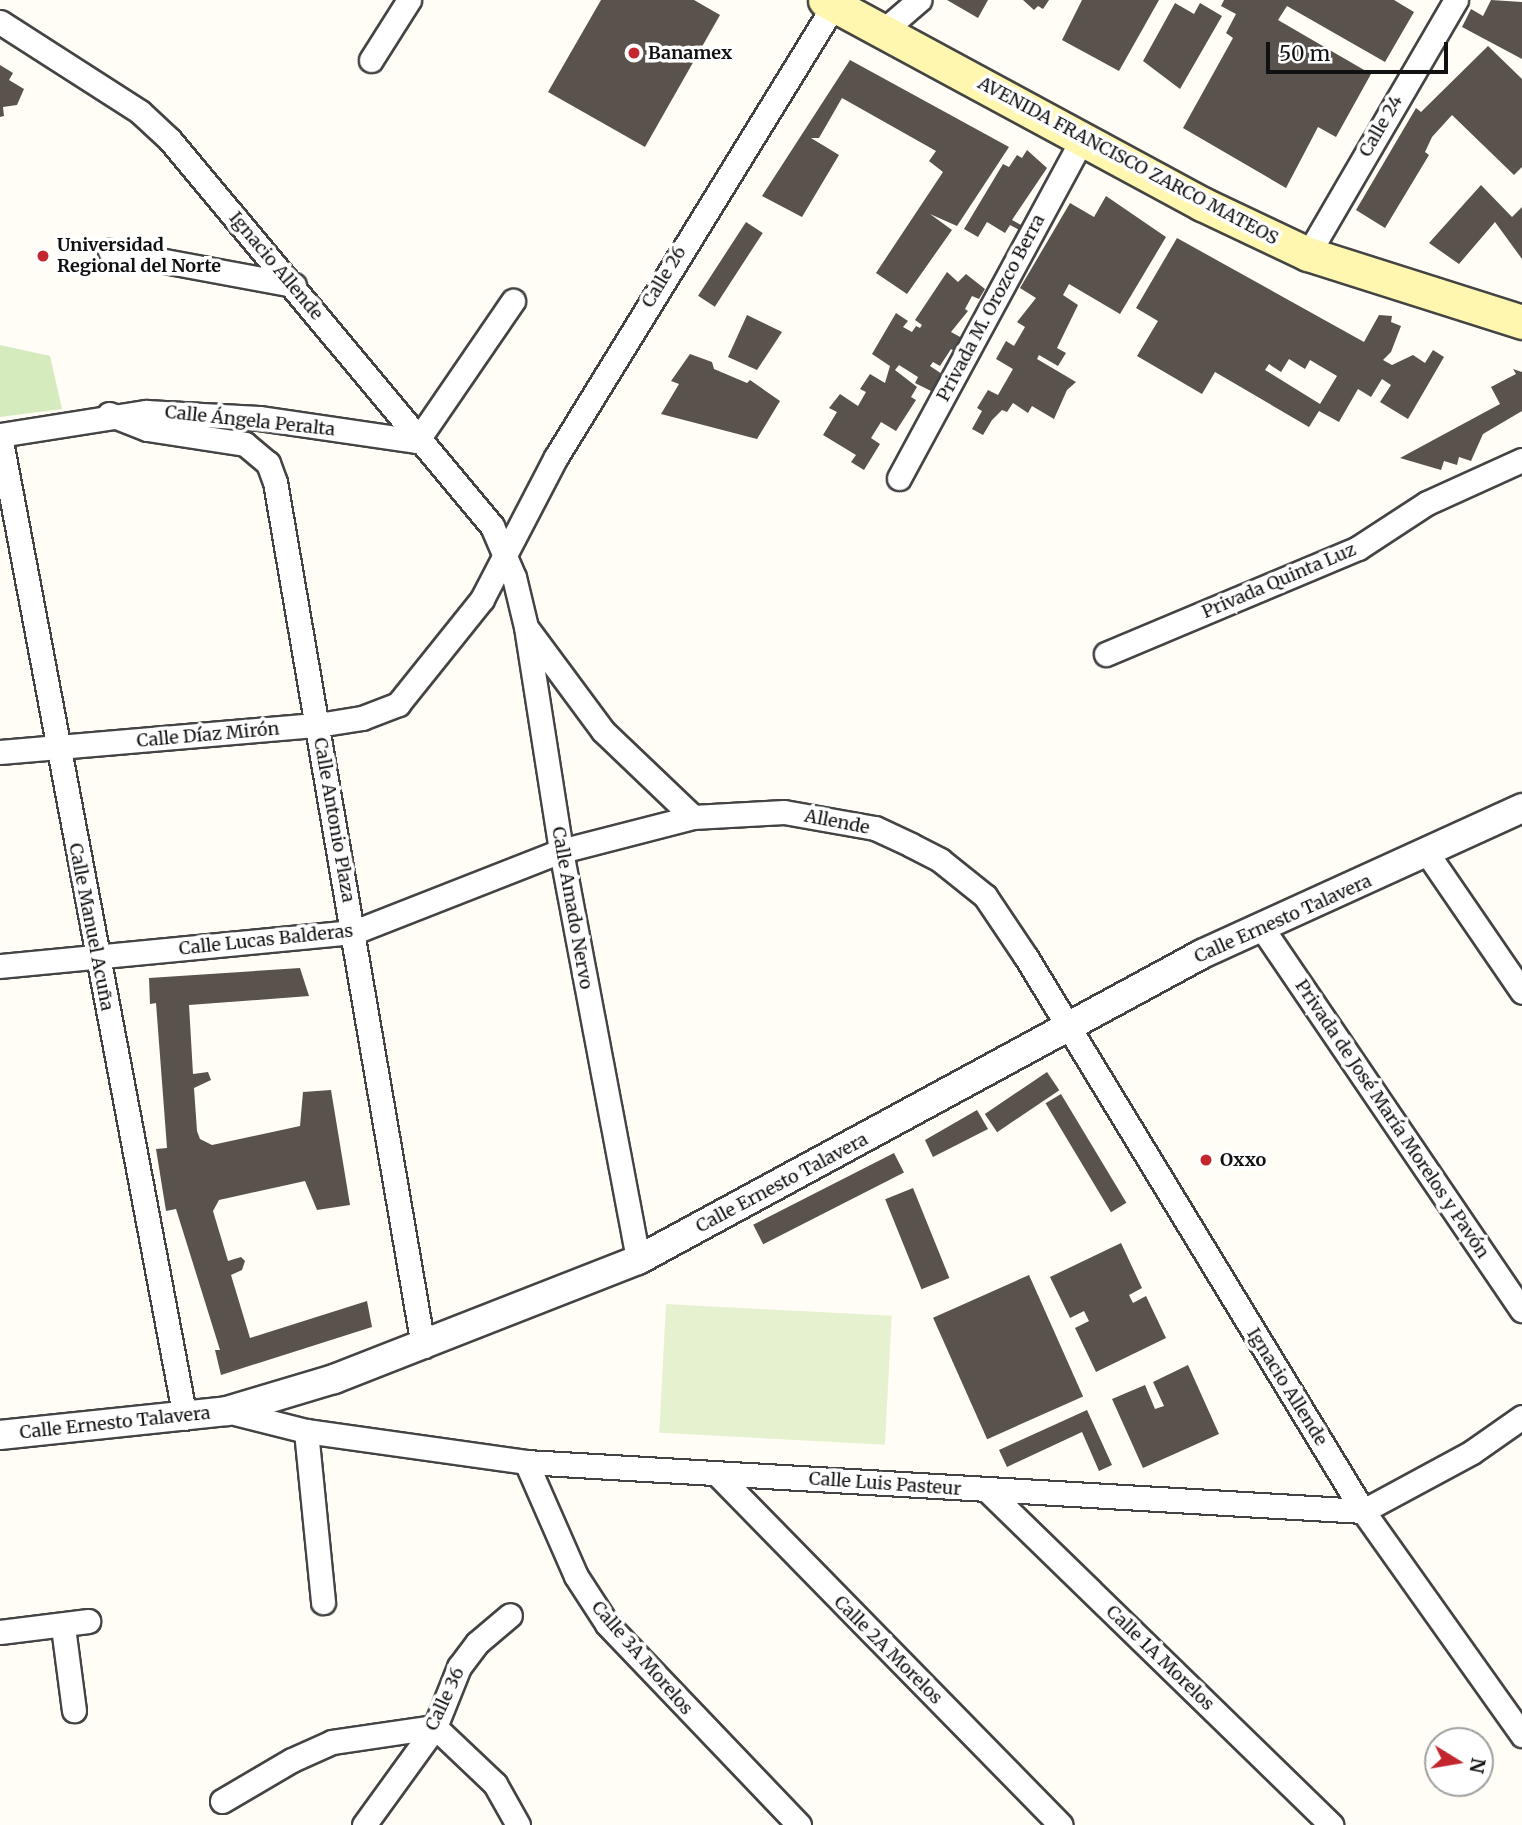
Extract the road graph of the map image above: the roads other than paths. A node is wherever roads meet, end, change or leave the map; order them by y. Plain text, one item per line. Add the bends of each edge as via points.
1 (409, 0) edge
2 (919, 0) edge
3 (1456, 0) edge
4 (830, 2) edge
5 (0, 22) edge
6 (883, 32) junction
7 (371, 60) dead end
8 (1083, 138) junction
9 (110, 251) dead end
10 (1308, 254) junction
11 (294, 285) junction
12 (513, 301) dead end
13 (1522, 322) edge
14 (109, 414) junction
15 (0, 435) edge
16 (417, 441) junction
17 (1522, 460) edge
18 (899, 478) dead end
19 (506, 556) junction
20 (526, 627) junction
21 (1106, 654) dead end
22 (318, 725) junction
23 (57, 747) junction
24 (0, 752) edge
25 (1522, 808) edge
26 (693, 817) junction
27 (561, 851) junction
28 (1427, 853) junction
29 (1262, 928) junction
30 (354, 932) junction
31 (96, 958) junction
32 (0, 966) edge
33 (1522, 992) edge
34 (1069, 1027) junction
35 (638, 1260) junction
36 (1522, 1310) edge
37 (423, 1346) junction
38 (227, 1411) junction
39 (1522, 1417) edge
40 (185, 1418) junction
41 (306, 1431) junction
42 (0, 1435) edge
43 (526, 1462) junction
44 (717, 1474) junction
45 (988, 1491) junction
46 (1363, 1511) junction
47 (323, 1602) dead end
48 (510, 1615) dead end
49 (88, 1621) dead end
50 (63, 1626) junction
51 (0, 1632) edge
52 (74, 1710) dead end
53 (435, 1727) junction
54 (1522, 1735) edge
55 (222, 1801) dead end
56 (364, 1825) edge
57 (518, 1825) edge
58 (799, 1825) edge
59 (1061, 1825) edge
60 (1332, 1825) edge

1 - 7 street
2 - 6 street
3 - 10 street, Calle 24
4 - 6 main road, AVENIDA FRANCISCO ZARCO MATEOS
4 - 19 street, Calle 26 via 556,457
5 - 11 street, Ignacio Allende via 154,125
6 - 8 main road, AVENIDA FRANCISCO ZARCO MATEOS
8 - 10 main road, AVENIDA FRANCISCO ZARCO MATEOS via 1202,204
8 - 18 street, Privada M. Orozco Berra
9 - 11 street
10 - 13 main road, AVENIDA FRANCISCO ZARCO MATEOS
11 - 16 street, Ignacio Allende
12 - 16 street
14 - 15 street, Calle Ángela Peralta
14 - 16 street, Calle Ángela Peralta via 202,413
14 - 22 street, Calle Antonio Plaza via 147,429 245,444 268,463
15 - 23 street, Calle Manuel Acuña
16 - 19 street, Ignacio Allende via 492,526
17 - 21 street, Privada Quinta Luz via 1427,503 1358,548
19 - 20 street, Calle Amado Nervo
19 - 22 street, Calle Díaz Mirón via 471,614 398,704 362,718
20 - 26 street via 603,731
20 - 27 street, Calle Amado Nervo
22 - 23 street, Calle Díaz Mirón
22 - 30 street, Calle Antonio Plaza
23 - 24 street, Calle Díaz Mirón
23 - 31 street, Calle Manuel Acuña
25 - 28 street, Calle Ernesto Talavera
26 - 27 street, Allende
26 - 34 street, Allende via 784,812 837,819 875,828 940,860 985,896
27 - 30 street, Calle Lucas Balderas
27 - 35 street, Calle Amado Nervo
28 - 29 street, Calle Ernesto Talavera
28 - 33 street
29 - 34 street, Calle Ernesto Talavera via 1202,954
29 - 36 street, Privada de José María Morelos y Pavón
30 - 31 street, Calle Lucas Balderas
30 - 37 street, Calle Antonio Plaza
31 - 32 street, Calle Lucas Balderas
31 - 40 street, Calle Manuel Acuña
34 - 35 street, Calle Ernesto Talavera
34 - 46 street, Ignacio Allende
35 - 37 street, Calle Ernesto Talavera
37 - 38 street, Calle Ernesto Talavera
38 - 40 street, Calle Ernesto Talavera
38 - 41 street, Calle Luis Pasteur
39 - 46 street via 1472,1452
40 - 42 street, Calle Ernesto Talavera
41 - 43 street, Calle Luis Pasteur
41 - 47 street
43 - 44 street, Calle Luis Pasteur
43 - 58 street, Calle 3A Morelos via 576,1576 607,1623
44 - 45 street, Calle Luis Pasteur
44 - 59 street, Calle 2A Morelos
45 - 46 street, Calle Luis Pasteur
45 - 60 street, Calle 1A Morelos
46 - 54 street, Ignacio Allende
48 - 53 street, Calle 36 via 477,1643 459,1667
49 - 50 street
50 - 51 street
50 - 52 street
53 - 55 street via 332,1742
53 - 56 street, Calle 36
53 - 57 street via 495,1784

